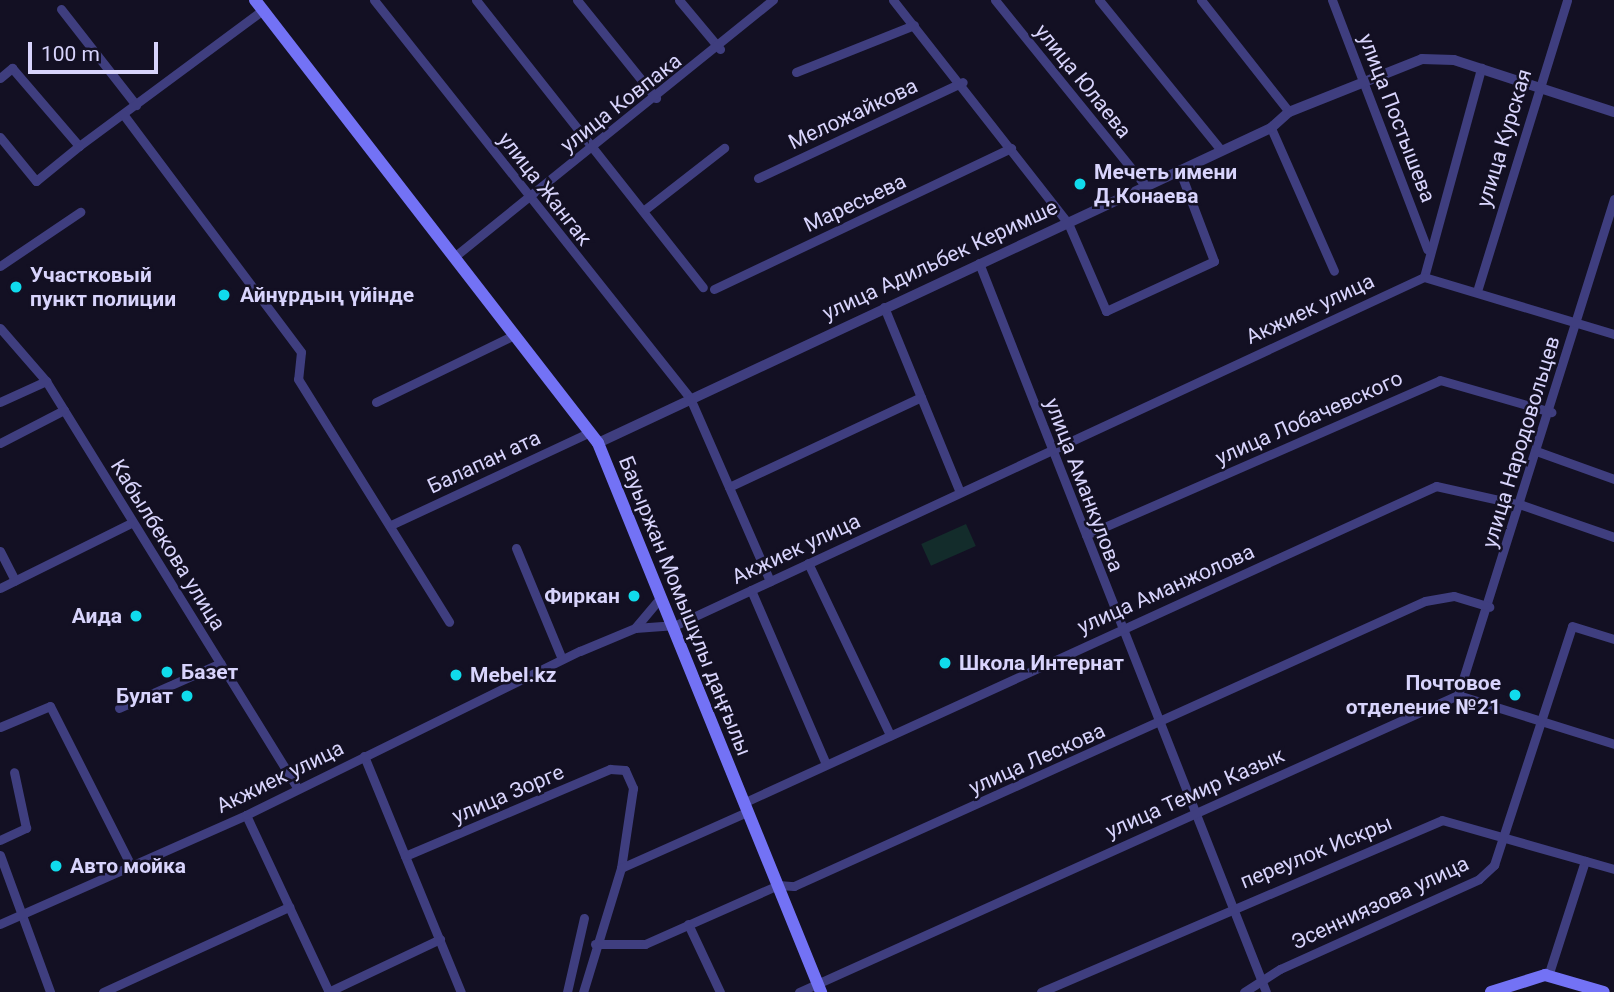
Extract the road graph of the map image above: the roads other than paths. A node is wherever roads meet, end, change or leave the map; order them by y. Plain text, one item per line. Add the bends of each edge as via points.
1 (374, 0) edge
2 (476, 0) edge
3 (578, 0) edge
4 (679, 0) edge
5 (773, 0) edge
6 (893, 0) edge
7 (995, 0) edge
8 (1099, 0) edge
9 (1201, 0) edge
10 (1332, 0) edge
11 (1567, 0) edge
12 (259, 5) edge
13 (61, 9) dead end
14 (914, 25) junction
15 (720, 49) junction
16 (1481, 68) junction
17 (796, 72) dead end
18 (0, 78) edge
19 (963, 82) junction
20 (1366, 82) junction
21 (1537, 87) junction
22 (656, 98) junction
23 (136, 105) junction
24 (1289, 112) junction
25 (1614, 112) edge
26 (123, 114) junction
27 (1271, 128) junction
28 (0, 137) edge
29 (79, 146) junction
30 (591, 148) junction
31 (724, 148) dead end
32 (1011, 148) junction
33 (1220, 149) junction
34 (1179, 169) junction
35 (758, 178) dead end
36 (1144, 184) junction
37 (530, 198) junction
38 (1614, 199) edge
39 (80, 212) dead end
40 (643, 212) junction
41 (1068, 223) junction
42 (1427, 249) junction
43 (454, 257) junction
44 (979, 262) junction
45 (0, 266) edge
46 (1334, 271) dead end
47 (1424, 276) junction
48 (703, 287) dead end
49 (1478, 288) junction
50 (714, 289) dead end
51 (884, 307) junction
52 (1576, 321) junction
53 (0, 328) edge
54 (1614, 334) edge
55 (514, 335) junction
56 (46, 381) junction
57 (920, 397) junction
58 (690, 398) junction
59 (0, 402) edge
60 (376, 402) dead end
61 (64, 411) junction
62 (1551, 412) junction
63 (590, 432) junction
64 (0, 443) edge
65 (598, 443) junction
66 (1052, 448) junction
67 (1539, 452) junction
68 (1614, 479) edge
69 (729, 487) junction
70 (959, 490) junction
71 (1522, 505) junction
72 (133, 522) junction
73 (393, 524) junction
74 (1086, 535) junction
75 (1614, 537) edge
76 (516, 548) dead end
77 (0, 551) edge
78 (808, 564) junction
79 (16, 580) junction
80 (770, 582) junction
81 (0, 588) edge
82 (751, 590) junction
83 (663, 592) junction
84 (1489, 607) junction
85 (449, 622) dead end
86 (676, 625) junction
87 (635, 628) junction
88 (1119, 629) junction
89 (1614, 639) edge
90 (562, 659) junction
91 (220, 663) junction
92 (1458, 695) junction
93 (120, 708) dead end
94 (1542, 722) junction
95 (1157, 724) junction
96 (0, 727) edge
97 (890, 735) junction
98 (1614, 744) edge
99 (364, 756) junction
100 (826, 764) junction
101 (14, 772) dead end
102 (297, 787) junction
103 (745, 808) junction
104 (1195, 812) junction
105 (246, 815) junction
106 (1505, 836) junction
107 (0, 840) edge
108 (0, 855) edge
109 (405, 856) junction
110 (1585, 860) junction
111 (130, 864) junction
112 (621, 868) junction
113 (1614, 869) edge
114 (778, 885) junction
115 (1232, 906) junction
116 (289, 907) junction
117 (22, 915) junction
118 (584, 918) dead end
119 (0, 924) edge
120 (688, 924) junction
121 (440, 939) junction
122 (595, 944) junction
123 (1548, 976) junction
124 (819, 988) edge
125 (1264, 988) edge
126 (50, 992) edge
127 (103, 992) edge
128 (328, 992) edge
129 (461, 992) edge
130 (567, 992) edge
131 (583, 992) edge
132 (720, 992) edge
133 (799, 992) edge
134 (1041, 992) edge
135 (1244, 992) edge
136 (1491, 992) edge
137 (1604, 992) edge

1 - 37 street, улица Жангак
2 - 30 street
3 - 22 street
4 - 15 street
5 - 15 street, улица Ковпака
6 - 14 street
7 - 36 street, улица Юлаева
8 - 33 street
9 - 24 street
10 - 20 street, улица Постышева
11 - 21 street, улица Курская
12 - 23 street
12 - 43 main road, Бауыржан Момышұлы даңғылы
13 - 23 street
14 - 17 street
14 - 19 street
15 - 22 street, улица Ковпака
16 - 20 street, улица Адильбек Керимше via 1422,59
16 - 21 street, улица Адильбек Керимше
16 - 42 street
18 - 29 street via 12,68
19 - 32 street
19 - 35 street, Меложайкова
20 - 24 street, улица Адильбек Керимше
20 - 42 street, улица Постышева
21 - 25 street, улица Адильбек Керимше
21 - 49 street, улица Курская
22 - 30 street, улица Ковпака
23 - 26 street
24 - 27 street, улица Адильбек Керимше
26 - 29 street
26 - 73 street via 301,352 298,379
27 - 33 street, улица Адильбек Керимше
27 - 46 street
28 - 29 street via 36,181
30 - 37 street, улица Ковпака
30 - 40 street
31 - 40 street
32 - 41 street
32 - 50 street, Маресьева
33 - 34 street, улица Адильбек Керимше
34 - 36 street, улица Адильбек Керимше
34 - 41 street via 1214,261 1209,268 1110,313
36 - 41 street, улица Адильбек Керимше
37 - 43 street, улица Ковпака
37 - 58 street, улица Жангак
38 - 52 street, улица Народовольцев
39 - 45 street
40 - 48 street
41 - 44 street, улица Адильбек Керимше
42 - 47 street
43 - 55 main road, Бауыржан Момышұлы даңғылы
44 - 51 street, улица Адильбек Керимше
44 - 66 street, улица Аманкулова
47 - 49 street
47 - 66 street, Акжиек улица
49 - 52 street
51 - 57 street
51 - 58 street, улица Адильбек Керимше
52 - 54 street
52 - 62 street, улица Народовольцев
53 - 56 street, Кабылбекова улица
55 - 60 street
55 - 63 main road, Бауыржан Момышұлы даңғылы
56 - 59 street
56 - 61 street, Кабылбекова улица
57 - 69 street
57 - 70 street
58 - 65 street, улица Адильбек Керимше
58 - 69 street, улица Жангак
61 - 64 street
61 - 72 street, Кабылбекова улица
62 - 67 street, улица Народовольцев
62 - 74 street, улица Лобачевского via 1440,380
63 - 65 main road, Бауыржан Момышұлы даңғылы
63 - 73 street, Балапан ата
65 - 83 main road, Бауыржан Момышұлы даңғылы
66 - 70 street, Акжиек улица
66 - 74 street, улица Аманкулова
67 - 68 street
67 - 71 street, улица Народовольцев
69 - 80 street, улица Жангак
70 - 78 street, Акжиек улица
71 - 75 street, улица Аманжолова
71 - 84 street, улица Народовольцев
71 - 88 street, улица Аманжолова via 1436,486
72 - 79 street
72 - 91 street, Кабылбекова улица
73 - 85 street
74 - 88 street, улица Аманкулова
76 - 90 street
77 - 79 street
78 - 80 street, Акжиек улица
78 - 97 street
79 - 81 street
80 - 82 street, Акжиек улица
82 - 86 street, Акжиек улица
82 - 100 street
83 - 86 main road, Бауыржан Момышұлы даңғылы
83 - 87 street via 654,611
84 - 92 street, улица Народовольцев
84 - 95 street, улица Лескова via 1454,596 1425,601
86 - 87 street, Акжиек улица
86 - 103 main road, Бауыржан Момышұлы даңғылы
87 - 90 street, Акжиек улица
88 - 95 street, улица Аманкулова
88 - 97 street, улица Аманжолова
89 - 94 street, Эсенниязова улица via 1572,626
90 - 99 street, Акжиек улица
91 - 93 street
91 - 102 street, Кабылбекова улица
92 - 94 street
92 - 104 street, улица Темир Казык
94 - 98 street
94 - 106 street, Эсенниязова улица
95 - 104 street, улица Аманкулова
95 - 114 street, улица Лескова via 794,886
96 - 111 street via 50,706
97 - 100 street, улица Аманжолова
99 - 102 street, Акжиек улица
99 - 109 street
100 - 103 street, улица Аманжолова
101 - 107 street via 26,828
102 - 105 street, Акжиек улица
103 - 112 street, улица Аманжолова
103 - 114 main road, Бауыржан Момышұлы даңғылы
104 - 115 street, улица Аманкулова
104 - 124 street, улица Темир Казык
105 - 111 street, Акжиек улица
105 - 116 street
106 - 110 street, переулок Искры
106 - 115 street, переулок Искры via 1441,820
106 - 125 street, Эсенниязова улица via 1494,865 1479,879 1280,969
108 - 117 street
109 - 112 street, улица Зорге via 610,769 625,770 633,788
109 - 121 street
110 - 113 street, переулок Искры
110 - 123 street
111 - 117 street, Акжиек улица
112 - 122 street
114 - 120 street, улица Лескова
114 - 124 main road, Бауыржан Момышұлы даңғылы
115 - 125 street, улица Аманкулова
115 - 134 street, переулок Искры
116 - 127 street
116 - 128 street
117 - 119 street, Акжиек улица
117 - 126 street
118 - 130 street
120 - 122 street, улица Лескова via 645,944
120 - 132 street
121 - 128 street
121 - 129 street
122 - 131 street
123 - 136 main road via 1529,976
123 - 137 main road
124 - 133 street, улица Темир Казык
125 - 135 street, Эсенниязова улица

